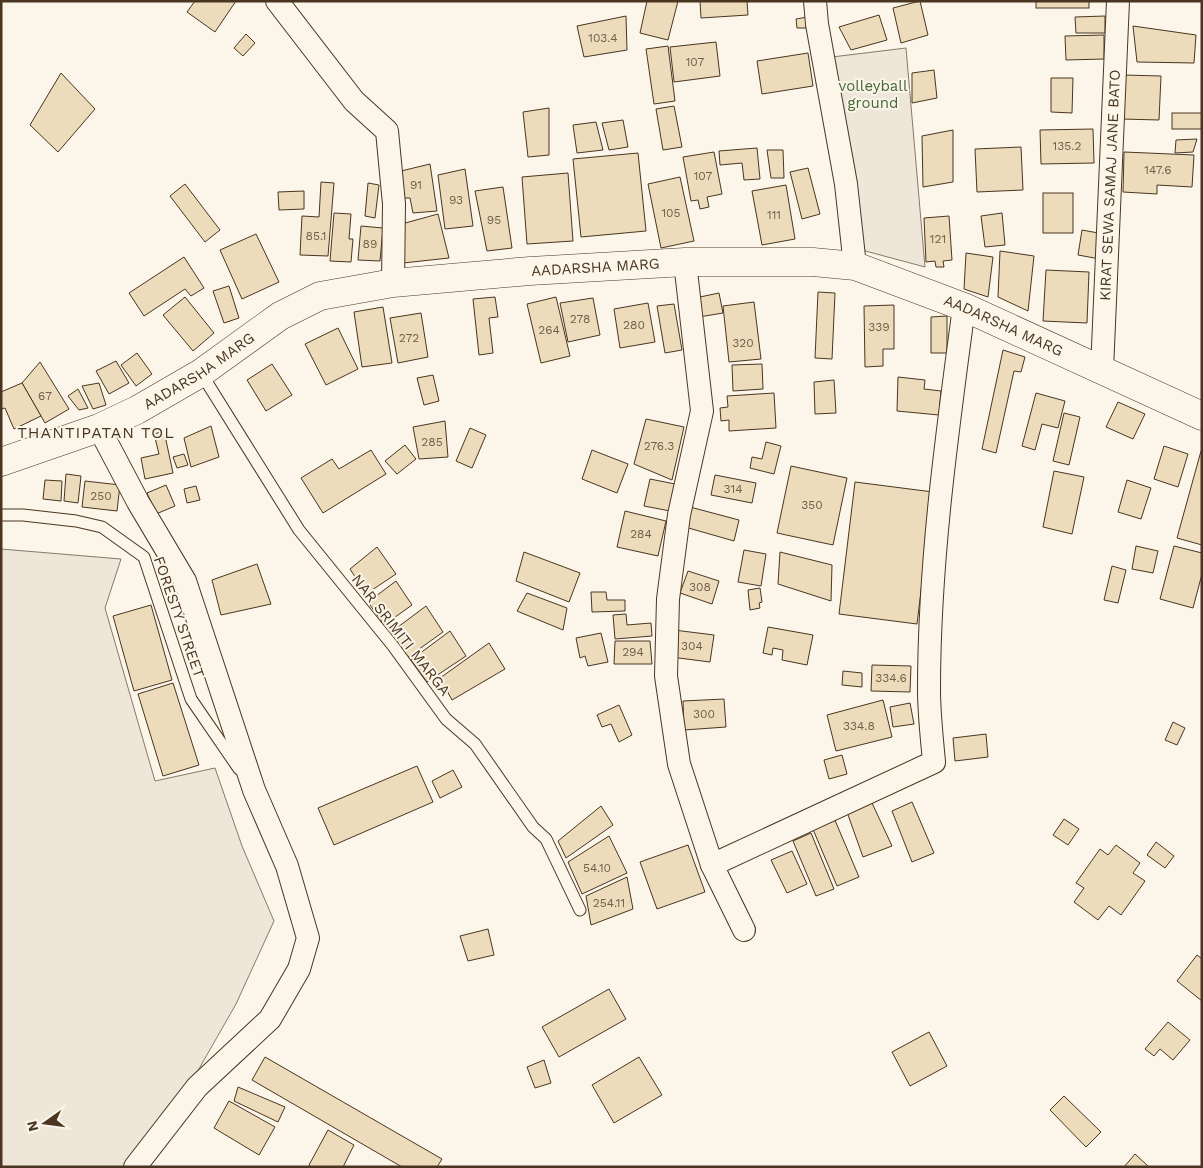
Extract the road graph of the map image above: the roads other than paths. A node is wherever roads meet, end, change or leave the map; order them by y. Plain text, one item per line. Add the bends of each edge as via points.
1 (277, 1) edge
2 (815, 1) edge
3 (1118, 1) edge
4 (685, 262) junction
5 (855, 266) junction
6 (393, 283) junction
7 (964, 307) junction
8 (1102, 370) junction
9 (201, 373) junction
10 (1202, 416) edge
11 (99, 428) junction
12 (1, 462) edge
13 (1, 515) edge
14 (254, 790) junction
15 (712, 865) junction
16 (580, 910) dead end
17 (744, 930) dead end
18 (135, 1167) edge

1 - 6 street via 354,101 387,131 394,204
2 - 5 street via 846,184
3 - 8 street, KIRAT SEWA SAMAJ JANE BATO
4 - 5 main road, AADARSHA MARG via 813,262
4 - 6 main road, AADARSHA MARG
4 - 15 street via 702,411 678,515 668,599 666,676 678,764
5 - 7 main road, AADARSHA MARG
6 - 9 main road, AADARSHA MARG via 320,296 280,316
7 - 8 main road, AADARSHA MARG
7 - 15 street via 933,572 929,692 934,762
8 - 10 main road, AADARSHA MARG
9 - 11 main road, AADARSHA MARG
9 - 16 lane, NAR SRIMITI MARGA via 299,530 393,646 446,719 475,744 533,827 546,839
11 - 12 main road, AADARSHA MARG
11 - 14 street via 185,581
13 - 14 lane, FORESTY STREET via 76,521 102,527 144,556 191,699
14 - 18 street via 287,866 308,938 301,961 270,1019 197,1087
15 - 17 street

